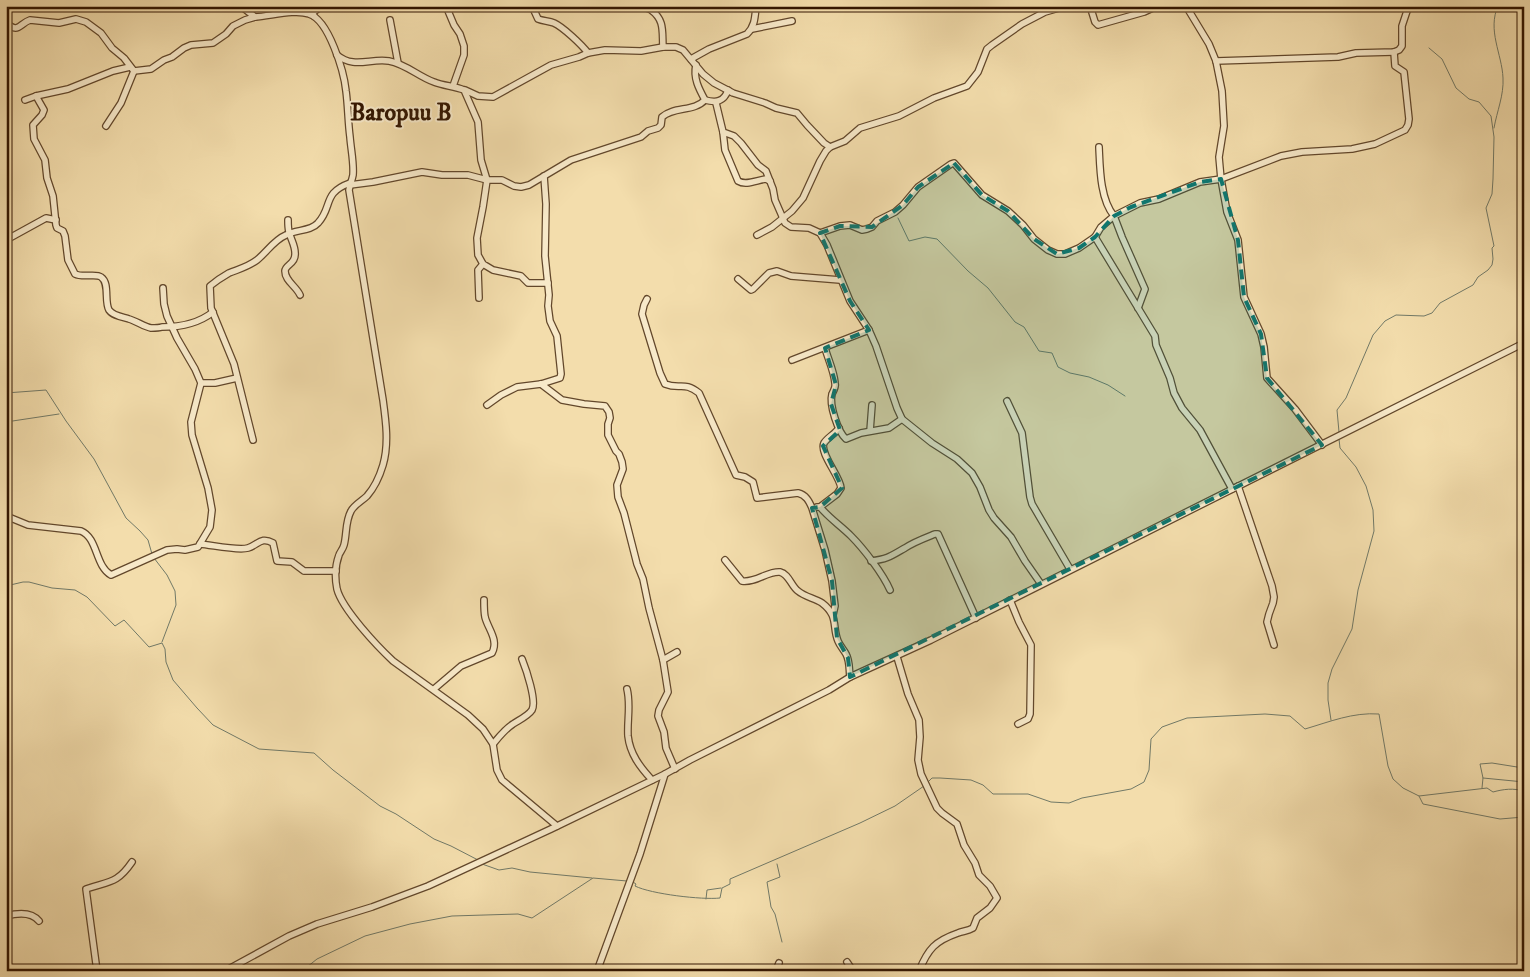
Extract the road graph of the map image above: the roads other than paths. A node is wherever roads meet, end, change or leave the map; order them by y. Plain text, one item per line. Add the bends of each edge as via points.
1 (240, 6) edge
2 (322, 6) edge
3 (446, 6) edge
4 (532, 6) edge
5 (640, 6) edge
6 (756, 6) edge
7 (1066, 6) edge
8 (1090, 6) edge
9 (1157, 6) edge
10 (1186, 6) edge
11 (1411, 6) edge
12 (314, 16) junction
13 (255, 17) junction
14 (390, 20) dead end
15 (792, 21) dead end
16 (6, 22) edge
17 (752, 29) junction
18 (663, 47) junction
19 (588, 52) junction
20 (1394, 52) junction
21 (337, 56) junction
22 (691, 59) junction
23 (1216, 61) junction
24 (398, 63) junction
25 (696, 66) junction
26 (132, 69) junction
27 (453, 86) junction
28 (464, 90) junction
29 (728, 90) junction
30 (36, 96) junction
31 (25, 100) dead end
32 (706, 100) junction
33 (716, 103) junction
34 (106, 126) dead end
35 (724, 132) junction
36 (830, 147) junction
37 (1099, 147) dead end
38 (544, 176) junction
39 (1221, 179) junction
40 (487, 180) junction
41 (770, 181) junction
42 (350, 184) junction
43 (1114, 216) junction
44 (783, 219) junction
45 (56, 220) junction
46 (288, 220) dead end
47 (289, 233) junction
48 (820, 233) junction
49 (757, 235) dead end
50 (1095, 237) junction
51 (6, 240) edge
52 (483, 264) junction
53 (738, 279) dead end
54 (840, 280) junction
55 (548, 283) junction
56 (163, 288) dead end
57 (300, 295) dead end
58 (479, 298) dead end
59 (647, 299) dead end
60 (1138, 308) junction
61 (213, 312) junction
62 (172, 327) junction
63 (869, 330) junction
64 (1524, 343) edge
65 (825, 348) junction
66 (792, 360) dead end
67 (237, 378) junction
68 (201, 383) junction
69 (541, 384) junction
70 (1007, 401) dead end
71 (487, 405) dead end
72 (872, 405) dead end
73 (902, 419) junction
74 (839, 428) junction
75 (870, 431) junction
76 (254, 440) dead end
77 (1322, 445) junction
78 (1238, 486) junction
79 (1232, 489) junction
80 (820, 507) junction
81 (812, 508) junction
82 (6, 516) edge
83 (200, 544) junction
84 (725, 560) dead end
85 (871, 562) junction
86 (1070, 569) junction
87 (336, 571) junction
88 (1041, 584) junction
89 (890, 590) dead end
90 (484, 600) dead end
91 (1010, 600) junction
92 (832, 616) junction
93 (976, 618) junction
94 (1274, 644) dead end
95 (677, 652) dead end
96 (897, 657) junction
97 (522, 659) dead end
98 (663, 660) junction
99 (850, 677) junction
100 (434, 689) junction
101 (627, 689) dead end
102 (1018, 724) dead end
103 (493, 744) junction
104 (675, 768) junction
105 (665, 774) junction
106 (652, 780) junction
107 (557, 826) junction
108 (132, 862) dead end
109 (6, 916) edge
110 (39, 920) dead end
111 (847, 962) dead end
112 (779, 963) dead end
113 (97, 971) edge
114 (225, 971) edge
115 (597, 971) edge
116 (776, 971) edge
117 (853, 971) edge
118 (919, 971) edge

1 - 13 street
2 - 12 street via 312,13
3 - 27 street via 464,46
4 - 19 street via 538,19 564,30
5 - 18 street via 661,20
6 - 17 street
7 - 36 street via 1022,24 987,49 978,72 967,86 899,116 860,128 845,141
8 - 9 street via 1098,25
10 - 23 street
11 - 20 street via 1402,26 1402,46
12 - 13 street via 295,13
12 - 21 street via 325,29
13 - 26 street via 233,26 213,43 191,45 151,69
14 - 24 street
15 - 17 street
16 - 26 street via 17,28 30,20 64,23 76,19 86,22 101,33
17 - 22 street via 741,38
18 - 19 street via 641,51
18 - 22 street via 683,50
19 - 28 street via 579,58 551,65 493,97 478,96
20 - 23 street
20 - 39 street via 1395,66 1406,76 1409,119 1405,130 1363,148 1281,156
21 - 24 street via 350,63
21 - 42 street via 346,91 353,176
22 - 25 street
23 - 39 street via 1224,117 1219,157
24 - 27 street via 431,81
25 - 29 street via 714,83
25 - 32 street via 696,80
26 - 30 street via 113,71 68,89
26 - 34 street via 121,103
27 - 28 street
28 - 40 street via 478,122 481,160
29 - 33 street
29 - 36 street via 797,113
30 - 31 street
30 - 45 street via 44,110 33,125 33,133 46,160
32 - 33 street
32 - 38 street via 701,105 665,114 658,128 641,137 571,160
33 - 35 street
35 - 41 street via 741,143 766,171
35 - 41 street via 725,150 738,181
36 - 44 street via 803,198
37 - 43 street via 1101,183
38 - 40 street via 521,187 502,180
38 - 55 street
39 - 43 street via 1200,182
39 - 77 street via 1227,212 1238,240 1244,297 1261,334 1267,378
40 - 42 street via 422,172
40 - 52 street via 476,238
41 - 44 street
42 - 47 street via 341,186 332,194 315,226
42 - 87 street via 383,400 386,446 383,465 372,488 349,515
43 - 50 street
43 - 60 street via 1145,289
44 - 48 street via 792,227 810,228
44 - 49 street
45 - 51 street via 46,218
45 - 62 street via 57,228 63,231 68,260 75,274 102,277 112,313 150,328
46 - 47 street
47 - 57 street via 296,257 285,270
47 - 61 street via 246,267 210,286 209,300
48 - 50 street via 840,226 850,225 862,230 872,227 895,212 918,187 954,163 982,194 1008,211 1048,250 1065,254
48 - 54 street
50 - 60 street
52 - 55 street via 493,270 521,276 528,283
52 - 58 street via 478,270
53 - 54 street via 750,290 769,273 777,271 791,276
54 - 63 street
55 - 69 street via 550,321 557,336 562,374 560,378
56 - 62 street via 164,304
59 - 81 street via 642,314 665,384 691,387 699,394 736,475 752,482 757,498 798,493 808,499
60 - 79 street via 1155,336 1174,393 1200,430
61 - 62 street via 202,320
61 - 67 street
62 - 68 street
63 - 65 street
63 - 73 street
64 - 77 street
65 - 66 street
65 - 74 street via 836,385 831,404
67 - 68 street
67 - 76 street
68 - 83 street via 191,422 192,435 212,510 210,527
69 - 71 street via 517,387
69 - 98 street via 562,400 605,406 609,412 608,435 623,468 617,485 618,497
70 - 86 street via 1022,433 1032,504
72 - 75 street
73 - 75 street via 889,428
73 - 88 street via 972,473 989,510
74 - 75 street via 846,439
74 - 80 street via 823,446 842,486
77 - 78 street
78 - 79 street
78 - 94 street via 1272,586 1274,597 1268,622
79 - 86 street
80 - 81 street
80 - 85 street via 851,536
81 - 92 street via 830,567 835,606
82 - 83 street via 28,525 85,533 111,575 167,550 185,550
83 - 87 street via 240,549 250,548 256,542 272,542 278,561 292,562 304,571
84 - 92 street via 744,581 772,573 786,575 795,590 823,604
85 - 89 street
85 - 93 street via 894,556 905,547 938,534
86 - 88 street
87 - 100 street via 339,596 371,639 393,661
88 - 91 street
90 - 100 street via 485,619 495,646 492,653 462,666
91 - 93 street
91 - 102 street via 1031,644 1030,714 1028,719
92 - 99 street via 838,643 848,658
93 - 96 street
95 - 98 street
96 - 99 street
96 - 118 street via 919,720 921,774 937,808 957,824 978,875 997,898 977,918 973,928 934,944
97 - 103 street via 533,708
98 - 104 street via 668,692 658,716
99 - 104 street
100 - 103 street via 473,719
101 - 106 street via 631,749
103 - 107 street via 502,780
104 - 105 street
105 - 106 street
105 - 115 street
106 - 107 street
107 - 114 street via 428,886 289,936
108 - 113 street via 115,880 86,889
109 - 110 street via 32,915
111 - 117 street
112 - 116 street

